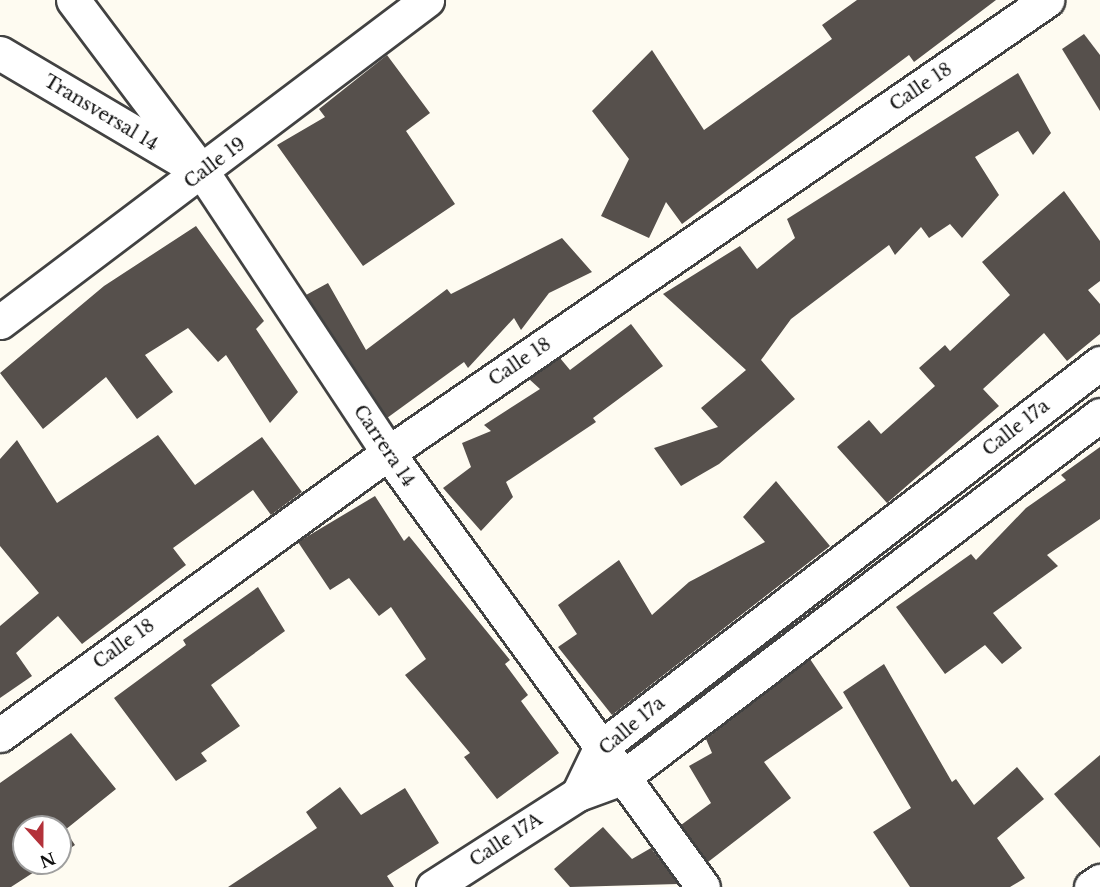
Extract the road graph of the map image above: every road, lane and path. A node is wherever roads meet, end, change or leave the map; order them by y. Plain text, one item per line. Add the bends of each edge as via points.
1 (74, 0) edge
2 (427, 0) edge
3 (1047, 0) edge
4 (0, 53) edge
5 (203, 173) junction
6 (0, 322) edge
7 (1100, 363) edge
8 (1100, 415) edge
9 (388, 453) junction
10 (0, 735) edge
11 (600, 748) junction
12 (622, 778) junction
13 (578, 794) junction
14 (1100, 881) edge
15 (434, 887) edge
16 (703, 887) edge
17 (1091, 887) edge

1 - 5 street, Carrera 14
2 - 5 street, Calle 19
3 - 9 street, Calle 18
4 - 5 street, Transversal 14
5 - 6 street, Calle 19
5 - 9 street, Carrera 14
7 - 11 street, Calle 17a
8 - 12 street, Calle 17a
9 - 10 street, Calle 18
9 - 11 street, Carrera 14
11 - 12 street, Carrera 14
11 - 13 street, Calle 17a
12 - 13 street, Calle 17a
12 - 16 street, Carrera 14
13 - 15 street, Calle 17A
14 - 17 street

